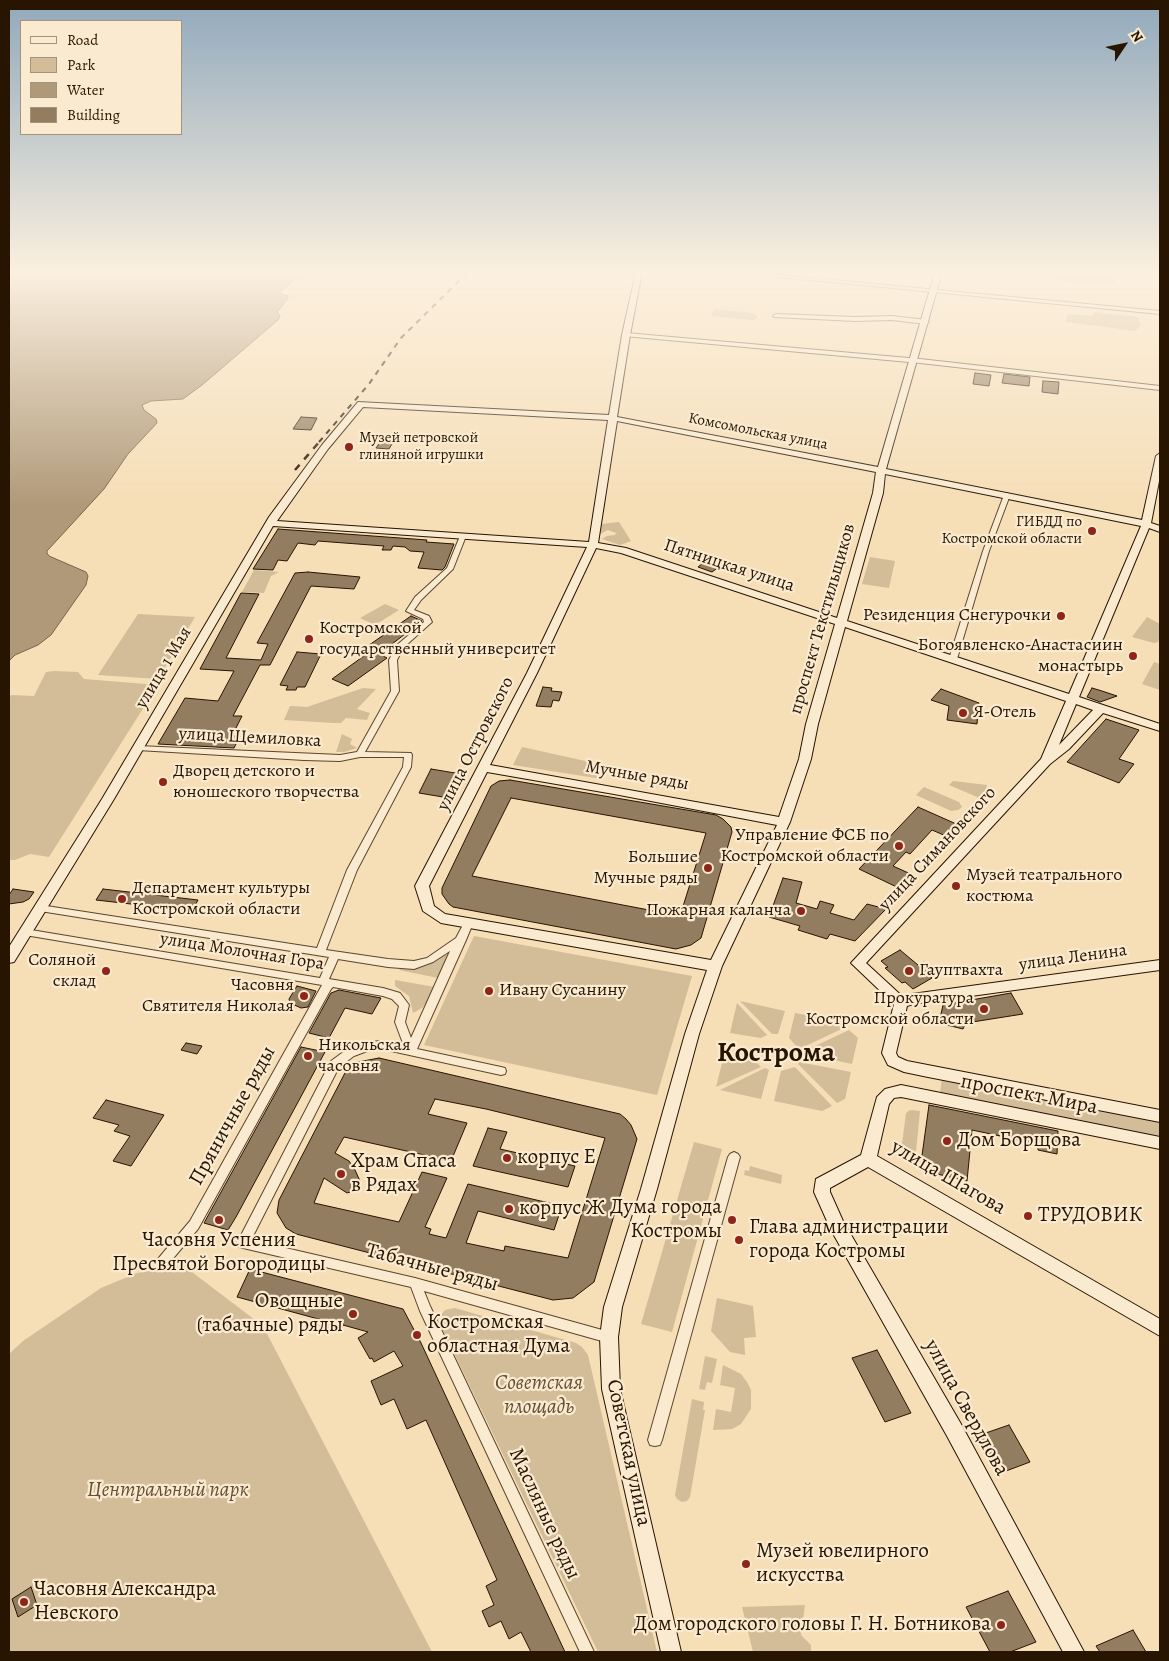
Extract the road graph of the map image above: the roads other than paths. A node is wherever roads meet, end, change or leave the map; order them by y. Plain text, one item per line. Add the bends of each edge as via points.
1 (624, 350) edge
2 (786, 350) edge
3 (917, 350) edge
4 (913, 361) junction
5 (1160, 388) edge
6 (361, 404) joint
7 (612, 418) junction
8 (1160, 456) edge
9 (881, 472) junction
10 (1007, 495) junction
11 (271, 523) junction
12 (1146, 524) junction
13 (1160, 528) edge
14 (463, 536) junction
15 (593, 545) junction
16 (842, 621) junction
17 (953, 659) junction
18 (1073, 699) junction
19 (1100, 709) junction
20 (1160, 728) edge
21 (138, 748) junction
22 (360, 754) junction
23 (1046, 761) junction
24 (483, 768) junction
25 (784, 822) junction
26 (40, 908) junction
27 (468, 923) junction
28 (25, 932) junction
29 (461, 940) junction
30 (320, 952) junction
31 (335, 955) junction
32 (9, 958) edge
33 (1160, 965) edge
34 (715, 966) junction
35 (328, 983) junction
36 (902, 1002) junction
37 (411, 1050) junction
38 (350, 1053) joint
39 (501, 1071) dead end
40 (670, 1109) joint
41 (1160, 1116) edge
42 (1160, 1143) edge
43 (734, 1157) dead end
44 (868, 1159) junction
45 (162, 1264) dead end
46 (415, 1283) junction
47 (1160, 1328) edge
48 (609, 1337) junction
49 (655, 1440) dead end
50 (587, 1652) edge
51 (672, 1652) edge
52 (1074, 1652) edge

1 - 7 street, улица Островского
2 - 4 street
3 - 4 street, проспект Текстильщиков
4 - 5 street
4 - 9 street, проспект Текстильщиков
6 - 7 street, Комсомольская улица
6 - 11 street, улица 1 Мая via 320,453
7 - 9 street, Комсомольская улица
7 - 15 street, улица Островского
8 - 12 street, улица Симановского
9 - 10 street, Комсомольская улица
9 - 16 street, проспект Текстильщиков
10 - 12 street, Комсомольская улица
10 - 17 street
11 - 14 street, Пятницкая улица
11 - 21 street, улица 1 Мая
12 - 13 street, Комсомольская улица
12 - 18 street, улица Симановского
14 - 15 street, Пятницкая улица
14 - 22 street via 450,569 410,611 428,622 400,647 393,660 395,691
15 - 16 street, Пятницкая улица via 623,550
15 - 24 street, улица Островского
16 - 17 street, Пятницкая улица
16 - 25 street, проспект Текстильщиков via 805,759
17 - 18 street, Пятницкая улица
18 - 19 street, Пятницкая улица
18 - 23 street, улица Симановского
19 - 20 street, Пятницкая улица
19 - 23 street, улица Симановского
21 - 22 street, улица Щемиловка via 304,758 340,758
21 - 26 street, улица 1 Мая
22 - 30 street, улица Щемиловка via 408,755 407,767 352,870
23 - 36 street, улица Симановского via 858,964
24 - 25 street, Мучные ряды
24 - 27 street, улица Островского via 422,886 428,908 441,918
25 - 34 street, проспект Текстильщиков
26 - 28 street, улица 1 Мая
26 - 30 street, улица Молочная Гора
27 - 29 street
27 - 34 street
28 - 32 street, улица 1 Мая
28 - 35 street, улица Молочная Гора
29 - 31 street, улица Молочная Гора via 430,960 414,965
29 - 37 street
30 - 31 street, улица Молочная Гора
31 - 35 street, Пряничные ряды
33 - 36 street, улица Ленина
34 - 40 street, проспект Текстильщиков
35 - 37 street, улица Молочная Гора via 396,996 404,1005 400,1022
35 - 45 street, Пряничные ряды via 194,1225
36 - 41 street, проспект Мира via 889,1053 892,1061 928,1071
37 - 38 street via 382,1045
37 - 39 street
38 - 46 street, Табачные ряды via 335,1064 243,1243
40 - 48 street, Советская улица via 613,1307
42 - 44 street, проспект Мира via 902,1091 890,1093 882,1101
43 - 49 street, Советская улица
44 - 47 street, улица Шагова
44 - 52 street, улица Свердлова via 822,1184 822,1192 837,1225 954,1430
46 - 48 street, Табачные ряды
46 - 50 street, Масляные ряды
48 - 51 street, Советская улица via 612,1398

